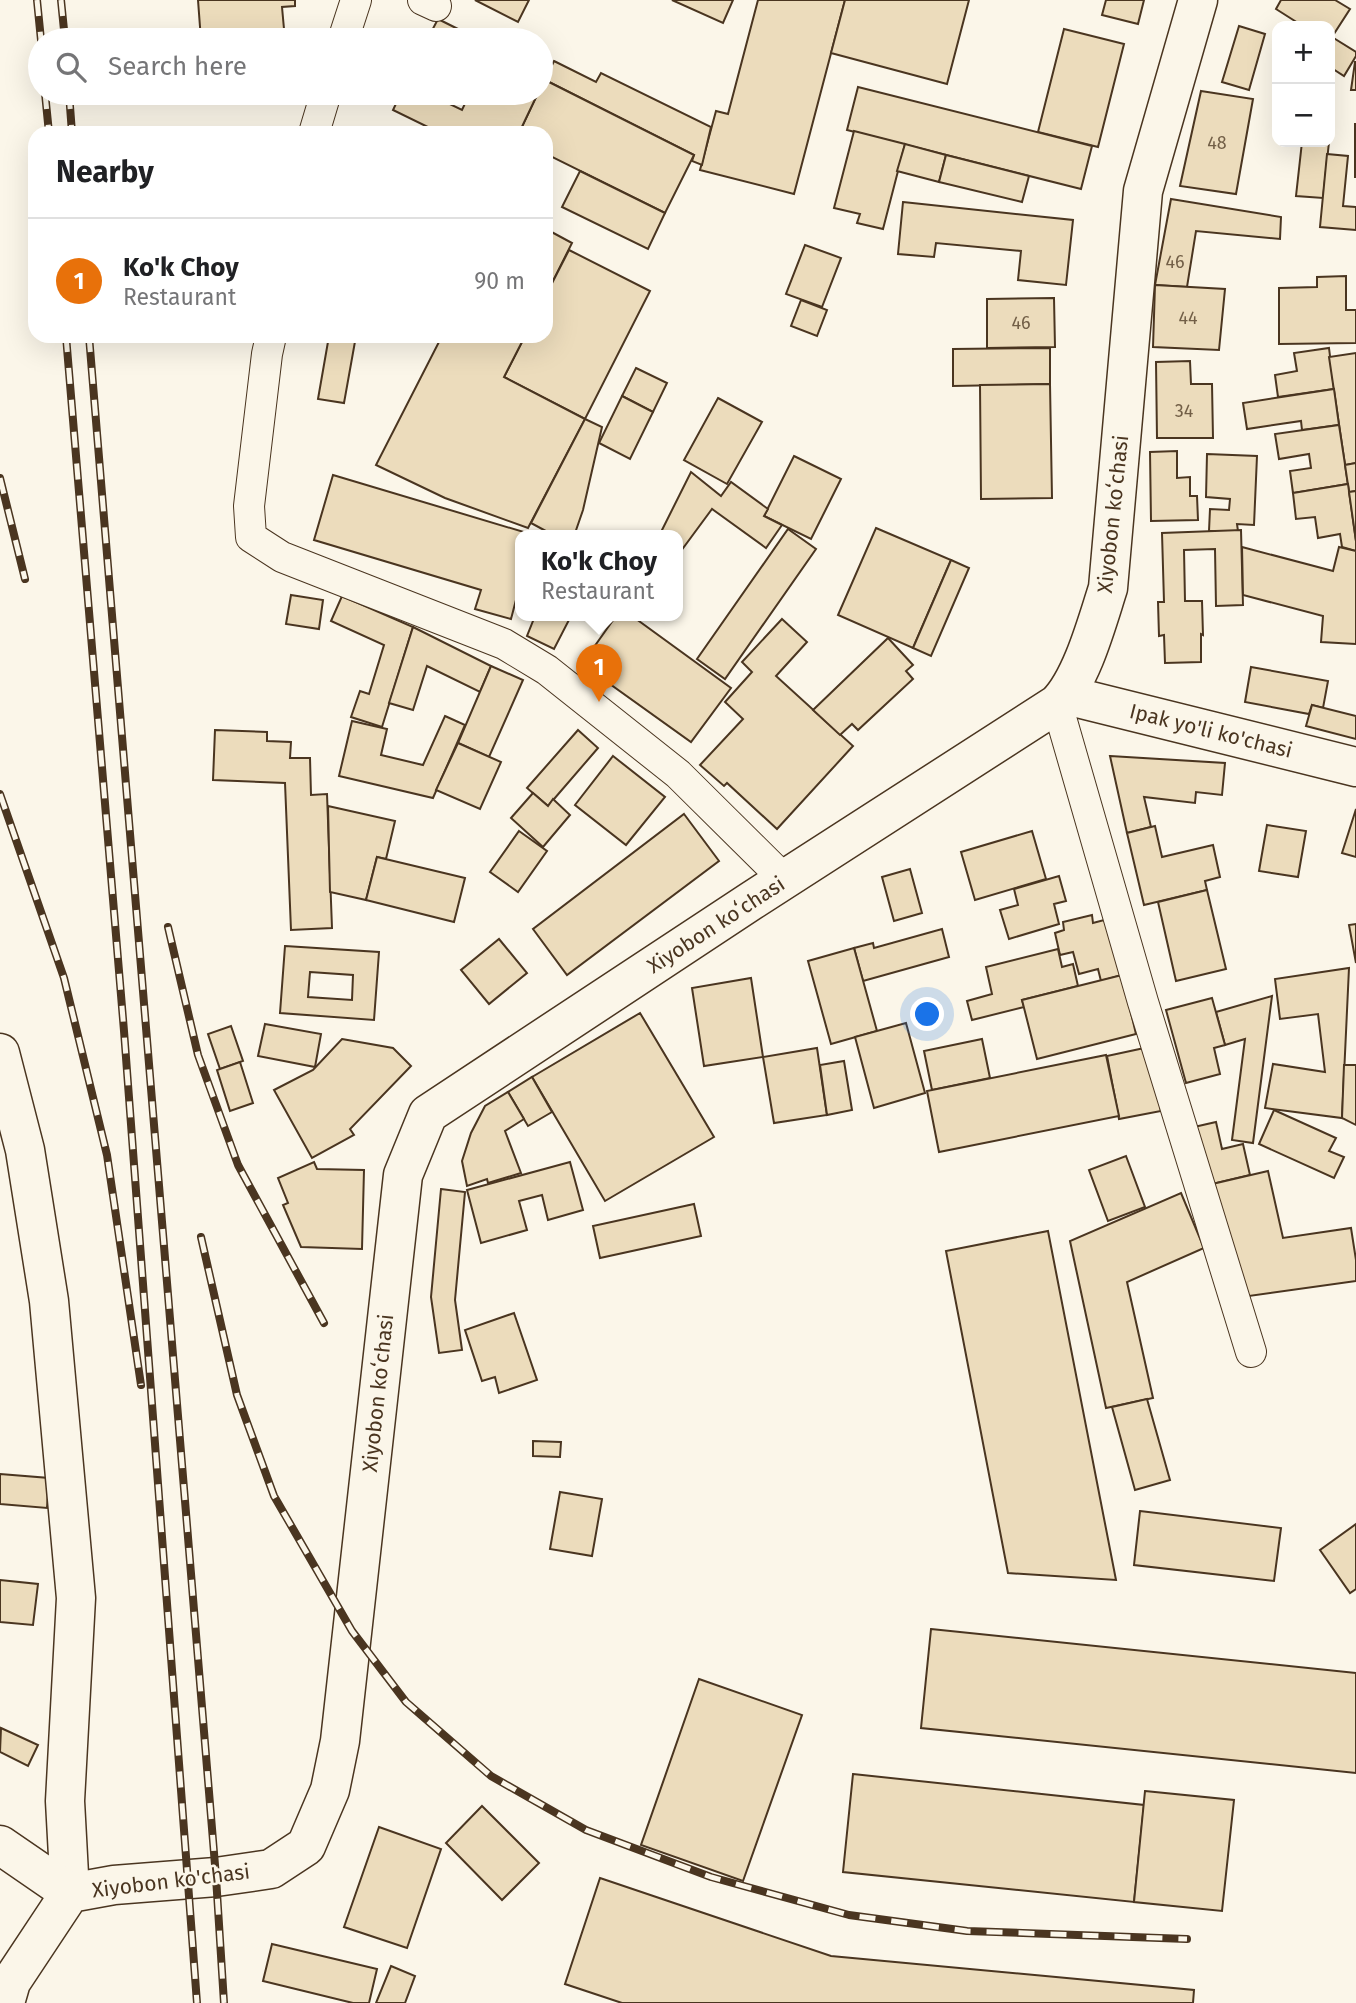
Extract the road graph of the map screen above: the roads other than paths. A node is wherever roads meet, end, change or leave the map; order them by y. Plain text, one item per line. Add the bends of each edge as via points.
1 (356, 0) edge
2 (1198, 0) edge
3 (347, 28) edge
4 (322, 105) edge
5 (316, 126) edge
6 (269, 343) edge
7 (1062, 700) junction
8 (1356, 767) edge
9 (785, 880) junction
10 (0, 1053) edge
11 (1251, 1352) dead end
12 (0, 1846) edge
13 (271, 1869) joint
14 (70, 1893) junction
15 (5, 2003) edge

1 - 3 street
2 - 7 main road, Xiyobon koʻchasi via 1143,191 1108,588 1091,641
4 - 5 street
6 - 9 street via 249,506 251,537 282,556 504,644 547,670 678,774
7 - 8 main road, Ipak yo'li ko'chasi
7 - 9 main road, Xiyobon koʻchasi
7 - 11 street via 1143,1002
9 - 13 main road, Xiyobon koʻchasi via 428,1114 403,1175 338,1753 330,1790 306,1846
10 - 14 main road via 25,1150 49,1301 76,1598 65,1801
12 - 14 main road
13 - 14 main road, Xiyobon ko'chasi
14 - 15 main road via 11,1982

